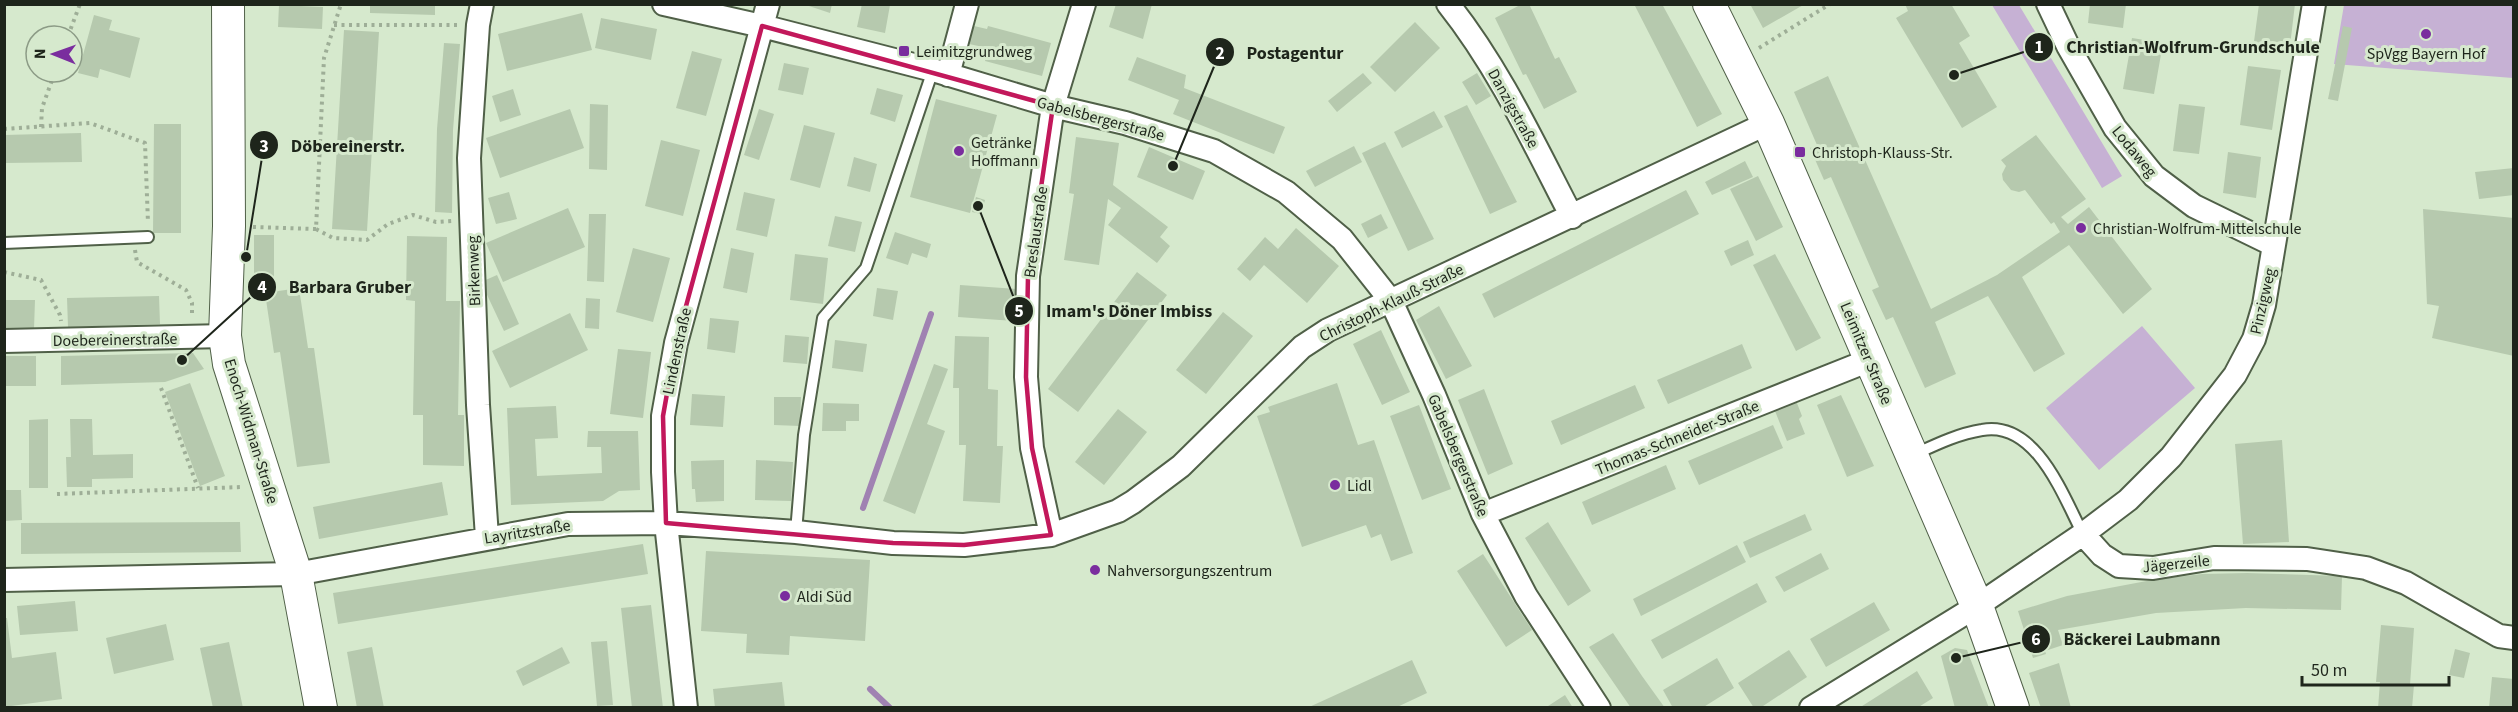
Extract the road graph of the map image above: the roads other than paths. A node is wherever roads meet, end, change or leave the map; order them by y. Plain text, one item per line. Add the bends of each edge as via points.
1 (228, 4) edge
2 (664, 4) edge
3 (768, 4) edge
4 (967, 4) edge
5 (1084, 4) edge
6 (1448, 4) edge
7 (1709, 4) edge
8 (2048, 4) edge
9 (2314, 4) edge
10 (480, 15) edge
11 (762, 26) junction
12 (940, 73) junction
13 (1053, 106) junction
14 (1768, 123) junction
15 (1572, 217) junction
16 (148, 237) road end
17 (4, 243) edge
18 (2274, 245) junction
19 (1391, 301) junction
20 (225, 336) junction
21 (4, 341) edge
22 (1870, 360) junction
23 (1912, 455) junction
24 (1483, 514) junction
25 (666, 523) junction
26 (796, 532) junction
27 (2083, 534) junction
28 (1052, 535) junction
29 (487, 537) junction
30 (296, 574) junction
31 (4, 580) edge
32 (1977, 606) junction
33 (2514, 638) edge
34 (321, 708) edge
35 (686, 708) edge
36 (1599, 708) edge
37 (1811, 708) edge
38 (2013, 708) edge

1 - 20 street, Enoch-Widman-Straße via 229,226
2 - 11 street, Gabelsbergerstraße
3 - 11 street, Lindenstraße
4 - 12 street
5 - 13 street, Breslaustraße
6 - 15 street, Danzigstraße via 1480,47
7 - 14 street, Leimitzer Straße
8 - 18 street, Lodaweg via 2115,128 2154,176 2193,206
9 - 18 street, Pinzigweg
10 - 29 street, Birkenweg via 469,158
11 - 12 street, Gabelsbergerstraße
11 - 25 street, Lindenstraße via 676,343 663,416
12 - 13 street, Gabelsbergerstraße
12 - 26 lane via 866,268 823,318 804,435
13 - 19 street, Gabelsbergerstraße via 1125,123 1214,151 1286,192 1342,239
13 - 28 street, Breslaustraße via 1028,276 1026,377 1032,448
14 - 15 street, Christoph-Klauß-Straße
14 - 22 street, Leimitzer Straße
15 - 19 street, Christoph-Klauß-Straße
16 - 17 lane
18 - 27 street, Pinzigweg via 2254,339 2235,375 2171,457 2128,500
19 - 24 street, Gabelsbergerstraße
19 - 28 street, Christoph-Klauß-Straße via 1328,330 1302,347 1181,466 1134,502
20 - 21 street, Doebereinerstraße
20 - 30 street, Enoch-Widman-Straße via 229,364
22 - 23 street, Leimitzer Straße
22 - 24 street, Thomas-Schneider-Straße
23 - 27 lane via 1983,429 2001,429 2018,436 2050,472
23 - 32 street, Leimitzer Straße
24 - 36 street, Gabelsbergerstraße via 1526,596
25 - 26 street, Layritzstraße
25 - 29 street, Layritzstraße via 568,524
25 - 35 street, Lindenstraße
26 - 28 street, Layritzstraße via 893,543 964,545
27 - 32 street
27 - 33 street, Jägerzeile via 2102,555 2120,566 2153,568 2214,558 2284,558 2366,568 2406,584 2499,636
29 - 30 street, Layritzstraße
30 - 31 street, Layritzstraße
30 - 34 street, Enoch-Widman-Straße
32 - 37 street
32 - 38 street, Leimitzer Straße

